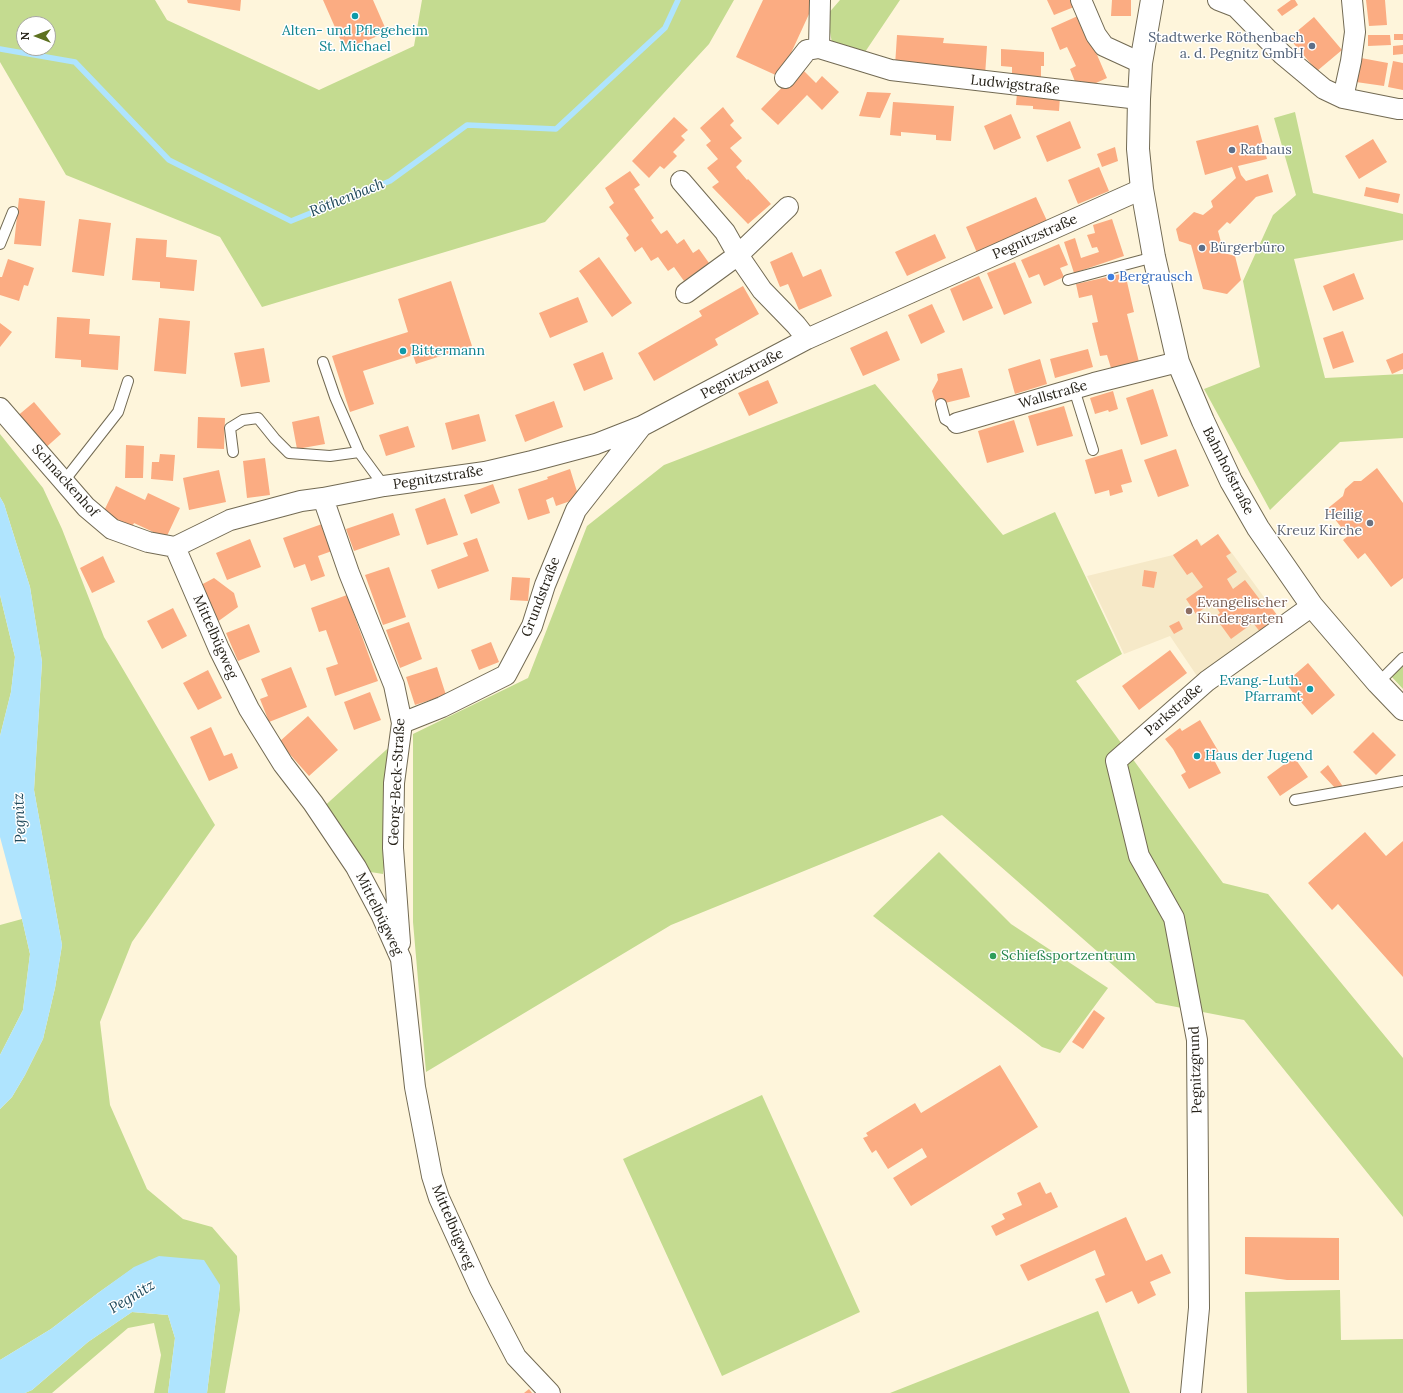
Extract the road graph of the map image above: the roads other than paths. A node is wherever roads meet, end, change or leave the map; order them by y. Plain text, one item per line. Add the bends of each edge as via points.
1 (820, 0) edge
2 (1081, 0) edge
3 (1152, 0) edge
4 (1218, 0) edge
5 (1352, 0) edge
6 (819, 48) junction
7 (1142, 63) junction
8 (785, 78) dead end
9 (1343, 98) junction
10 (1139, 99) junction
11 (1403, 109) edge
12 (681, 181) dead end
13 (1142, 189) junction
14 (788, 207) dead end
15 (13, 212) dead end
16 (0, 244) edge
17 (738, 255) junction
18 (1154, 256) junction
19 (1068, 280) dead end
20 (686, 294) dead end
21 (807, 340) junction
22 (323, 362) dead end
23 (1178, 362) junction
24 (128, 381) dead end
25 (1074, 389) junction
26 (941, 404) dead end
27 (0, 408) edge
28 (957, 423) joint
29 (642, 426) junction
30 (1093, 450) dead end
31 (233, 452) dead end
32 (359, 452) junction
33 (64, 481) junction
34 (384, 486) junction
35 (323, 498) junction
36 (175, 547) junction
37 (1312, 606) junction
38 (1403, 658) edge
39 (1378, 682) junction
40 (1403, 708) edge
41 (402, 723) junction
42 (1116, 761) joint
43 (1403, 781) edge
44 (1295, 800) dead end
45 (401, 959) junction
46 (550, 1393) edge
47 (1191, 1393) edge

1 - 6 street
2 - 7 street via 1096,35 1104,46
3 - 7 main road, Bahnhofstraße
4 - 9 street via 1236,7 1282,54 1324,88
5 - 9 street via 1355,32
6 - 8 street via 807,50
6 - 10 street, Ludwigstraße via 891,70
7 - 10 main road, Bahnhofstraße
9 - 11 street
10 - 13 main road, Bahnhofstraße via 1138,149
12 - 17 street via 725,232
13 - 18 main road, Bahnhofstraße
13 - 21 street, Pegnitzstraße
14 - 17 street
15 - 16 lane
17 - 20 street
17 - 21 street via 762,290
18 - 19 lane
18 - 23 main road, Bahnhofstraße
21 - 29 street, Pegnitzstraße
22 - 32 lane
23 - 25 street, Wallstraße
23 - 37 main road, Bahnhofstraße via 1231,481 1258,528
24 - 33 lane via 118,412
25 - 28 street, Wallstraße
25 - 30 lane
26 - 28 lane, Wallstraße via 945,419
27 - 33 street, Schnackenhof
29 - 34 street, Pegnitzstraße via 596,444 485,472
29 - 41 street, Grundstraße via 576,510 545,585 532,626 506,675 442,707
31 - 32 lane via 230,428 243,420 258,418 289,453 330,456
32 - 34 lane
33 - 36 street, Schnackenhof via 86,507 112,529 148,542
34 - 35 street, Pegnitzstraße
35 - 36 street via 301,501 230,520
35 - 41 street, Georg-Beck-Straße via 349,574 394,685
36 - 45 street, Mittelbügweg via 219,649 249,709 283,764 356,867
37 - 39 main road, Bahnhofstraße
37 - 42 street, Parkstraße via 1207,681
38 - 39 lane
39 - 40 main road, Bahnhofstraße
41 - 45 street, Georg-Beck-Straße via 394,783 393,848
42 - 47 street, Pegnitzgrund via 1139,856 1174,918 1197,1040 1199,1308
43 - 44 lane
45 - 46 street, Mittelbügweg via 415,1087 432,1176 439,1198 480,1288 516,1357

